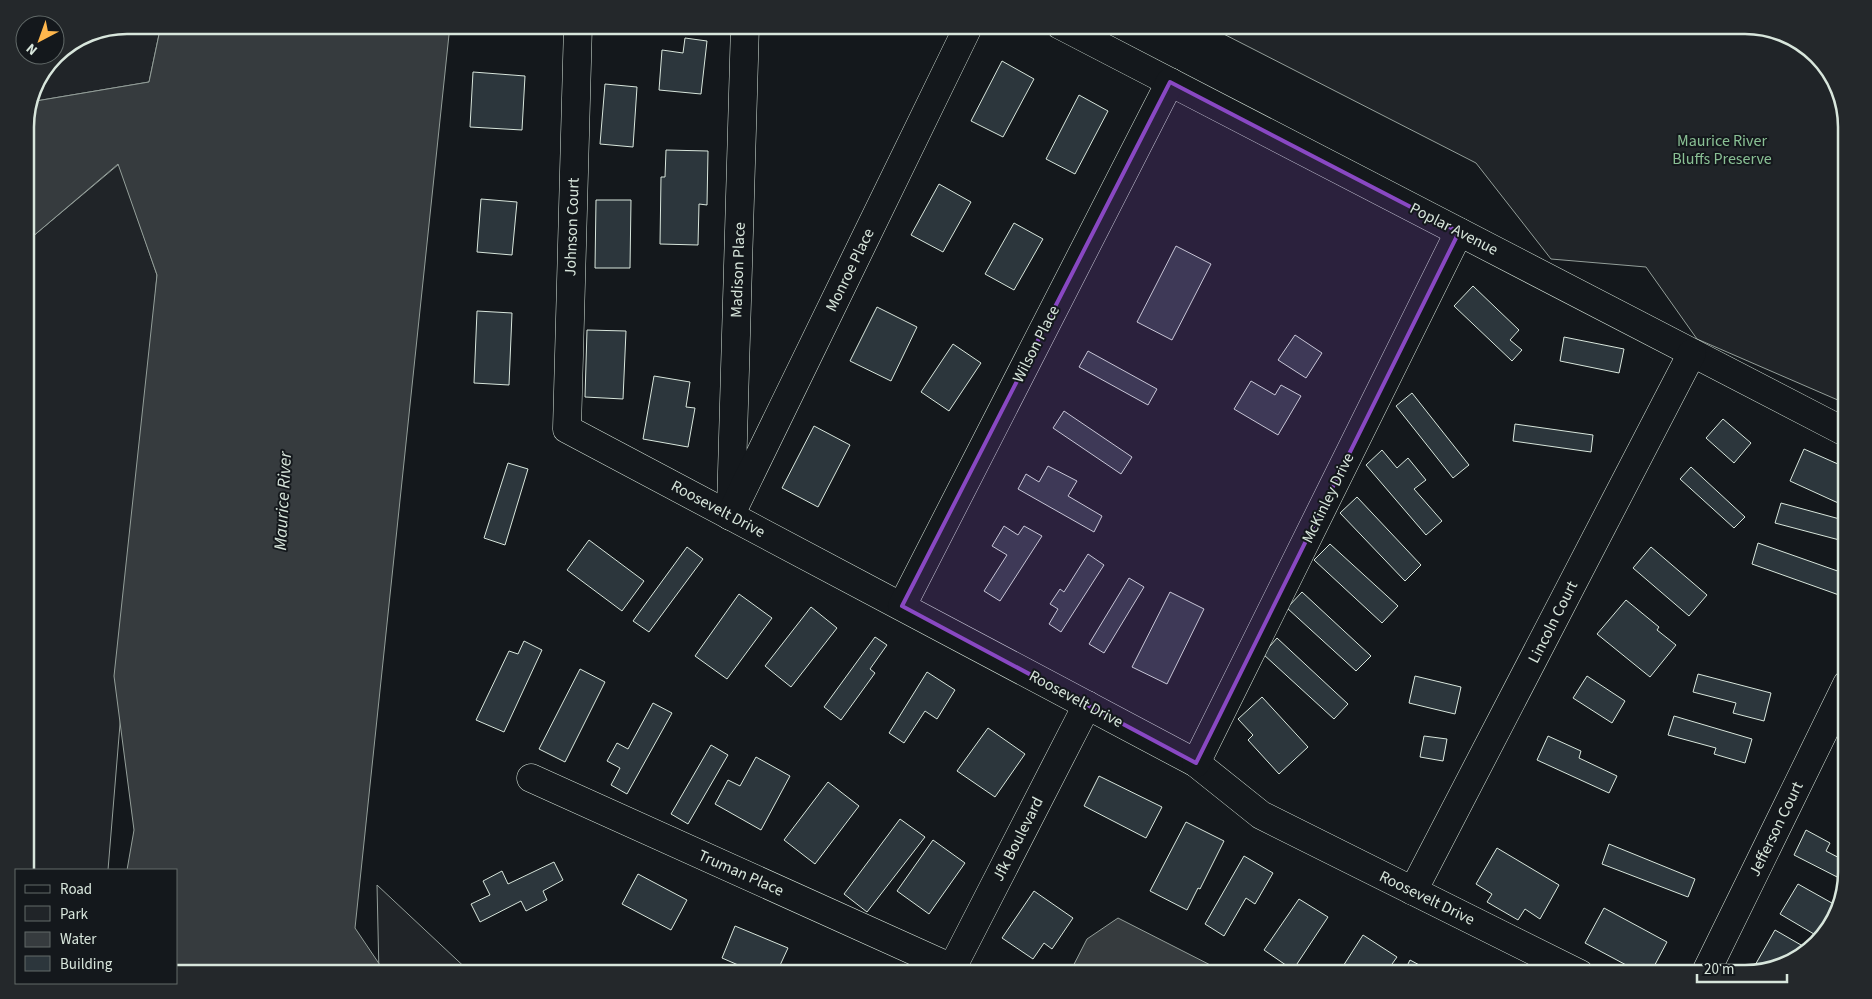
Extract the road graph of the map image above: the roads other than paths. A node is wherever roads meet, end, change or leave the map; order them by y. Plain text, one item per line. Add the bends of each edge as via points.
1 (578, 34) edge
2 (745, 34) edge
3 (965, 34) edge
4 (1077, 34) edge
5 (1170, 82) junction
6 (1459, 232) junction
7 (1692, 353) junction
8 (1838, 428) edge
9 (567, 429) joint
10 (730, 516) junction
11 (902, 606) junction
12 (1838, 702) edge
13 (1087, 704) junction
14 (1196, 763) junction
15 (531, 778) dead end
16 (1413, 891) junction
17 (937, 965) edge
18 (953, 965) edge
19 (1562, 965) edge
20 (1709, 965) edge

1 - 9 street, Johnson Court
2 - 10 street, Madison Place
3 - 10 street, Monroe Place
4 - 5 street, Poplar Avenue
5 - 6 street, Poplar Avenue
5 - 11 street, Wilson Place
6 - 7 street, Poplar Avenue
6 - 14 street, McKinley Drive
7 - 8 street, Poplar Avenue
7 - 16 street, Lincoln Court
9 - 10 street, Roosevelt Drive
10 - 11 street, Roosevelt Drive
11 - 13 street, Roosevelt Drive
12 - 20 street, Jefferson Court
13 - 14 street, Roosevelt Drive
13 - 18 street, Jfk Boulevard
14 - 16 street, Roosevelt Drive via 1261,815
15 - 17 street, Truman Place
16 - 19 street, Roosevelt Drive

